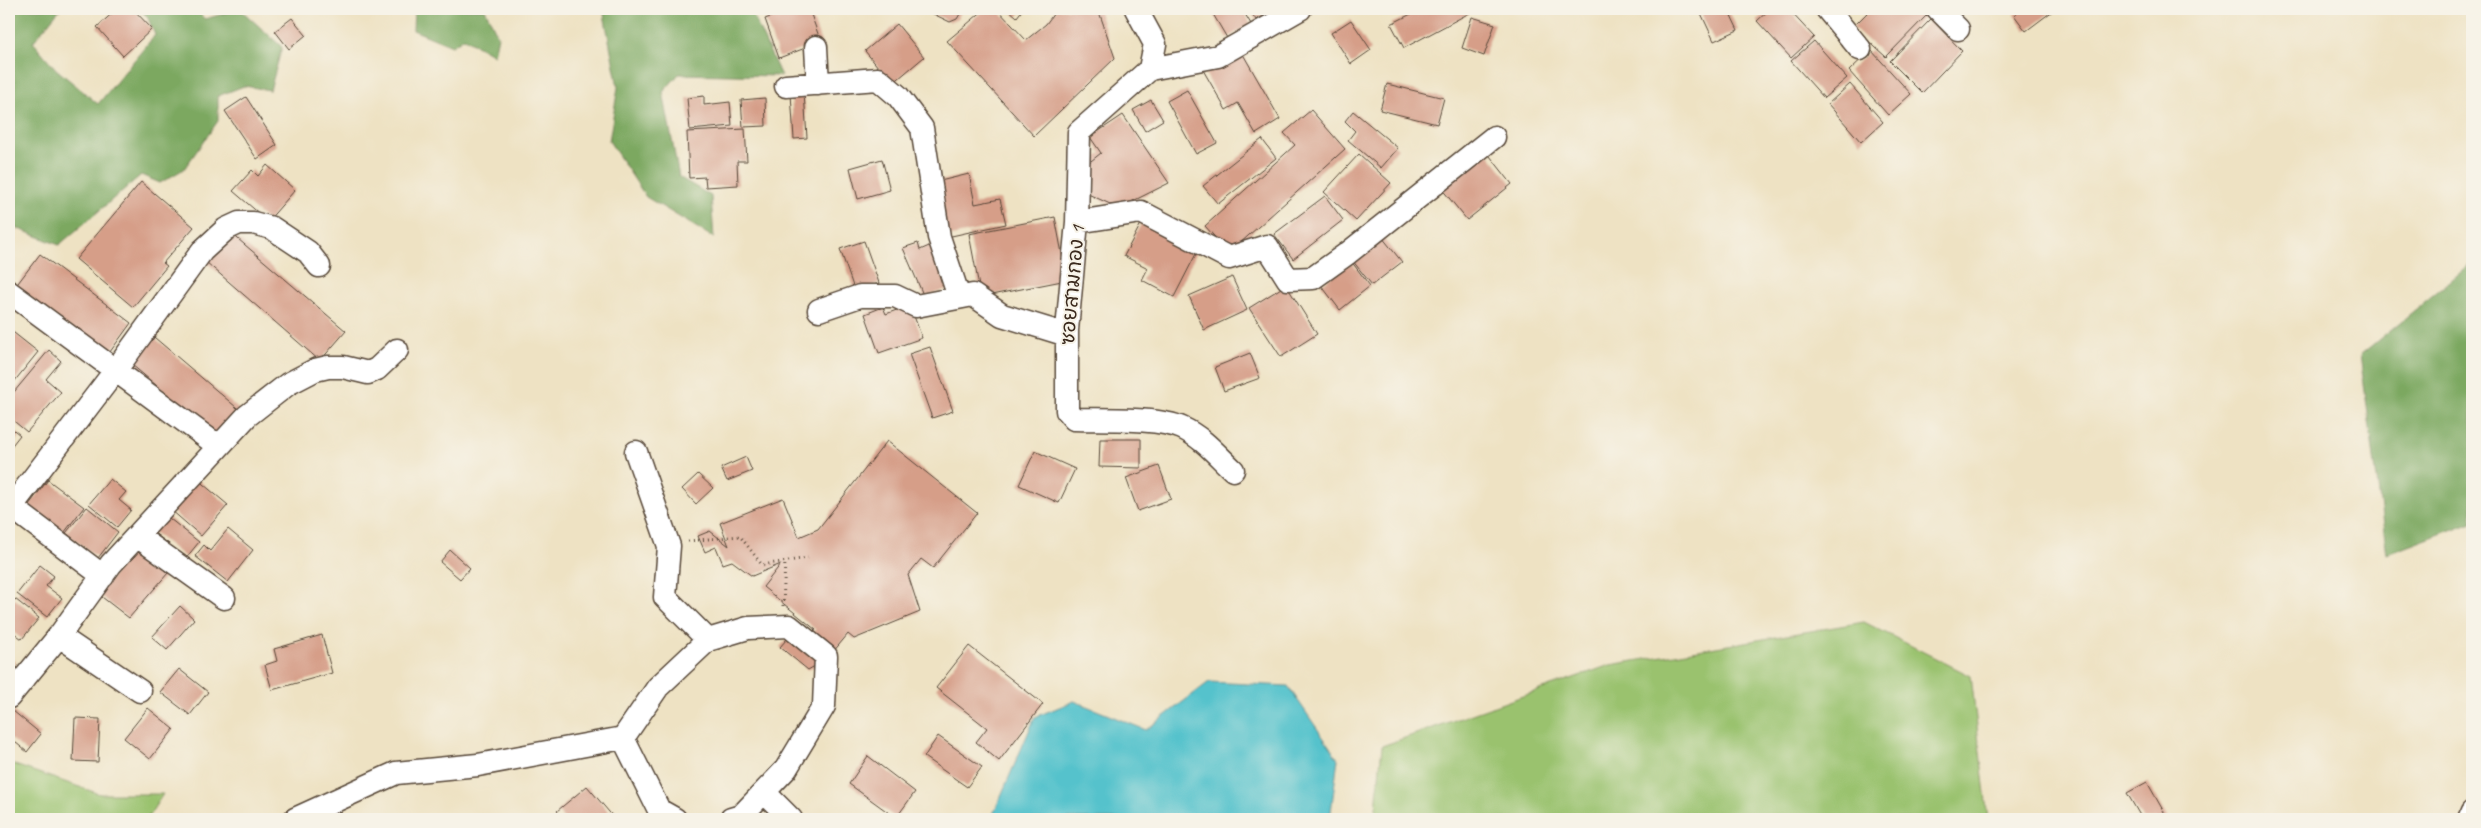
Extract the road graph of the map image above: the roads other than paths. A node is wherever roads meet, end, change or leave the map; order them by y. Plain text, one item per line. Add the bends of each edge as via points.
1 (1136, 9) edge
2 (1300, 9) edge
3 (1827, 9) edge
4 (1938, 9) edge
5 (1958, 29) dead end
6 (816, 47) dead end
7 (1860, 49) dead end
8 (1150, 69) junction
9 (818, 84) junction
10 (786, 86) dead end
11 (1494, 137) dead end
12 (1077, 222) junction
13 (319, 266) dead end
14 (9, 292) edge
15 (959, 298) junction
16 (820, 310) dead end
17 (1067, 335) junction
18 (397, 350) dead end
19 (115, 371) junction
20 (220, 444) junction
21 (636, 452) dead end
22 (1233, 470) dead end
23 (10, 507) edge
24 (137, 536) junction
25 (102, 576) junction
26 (224, 598) dead end
27 (59, 636) junction
28 (708, 640) junction
29 (140, 691) dead end
30 (9, 697) edge
31 (624, 738) junction
32 (764, 792) junction
33 (2472, 812) edge
34 (295, 819) edge
35 (674, 819) edge
36 (731, 819) edge
37 (791, 819) edge
38 (2469, 819) edge

1 - 8 street via 1155,44
2 - 8 street via 1218,56
3 - 7 street
4 - 5 street
6 - 9 street
8 - 12 street, ซอยสามกอง 1 via 1079,132
9 - 10 street
9 - 15 street via 878,79 912,112 922,128 939,237
11 - 12 street via 1312,278 1288,279 1267,246 1230,258 1141,212
12 - 17 street, ซอยสามกอง 1
13 - 19 street via 308,252 272,228 253,223 226,229 202,251
14 - 19 street
15 - 16 street via 916,306 895,296 860,296
15 - 17 street via 973,294 1002,315
17 - 22 street, ซอยสามกอง 1 via 1066,411 1070,416 1074,419 1161,422 1180,427 1194,434
18 - 20 street via 377,369 368,372 328,367 288,384 247,416
19 - 20 street
19 - 23 street
20 - 24 street
21 - 28 street via 667,543 665,597
23 - 25 street
24 - 25 street
24 - 26 street
25 - 27 street
27 - 29 street
27 - 30 street
28 - 31 street via 658,687
28 - 32 street via 748,628 789,626 826,656 824,706 786,769
31 - 34 street via 478,765 396,773
31 - 35 street via 659,810
32 - 36 street via 741,816
32 - 37 street
33 - 38 street

